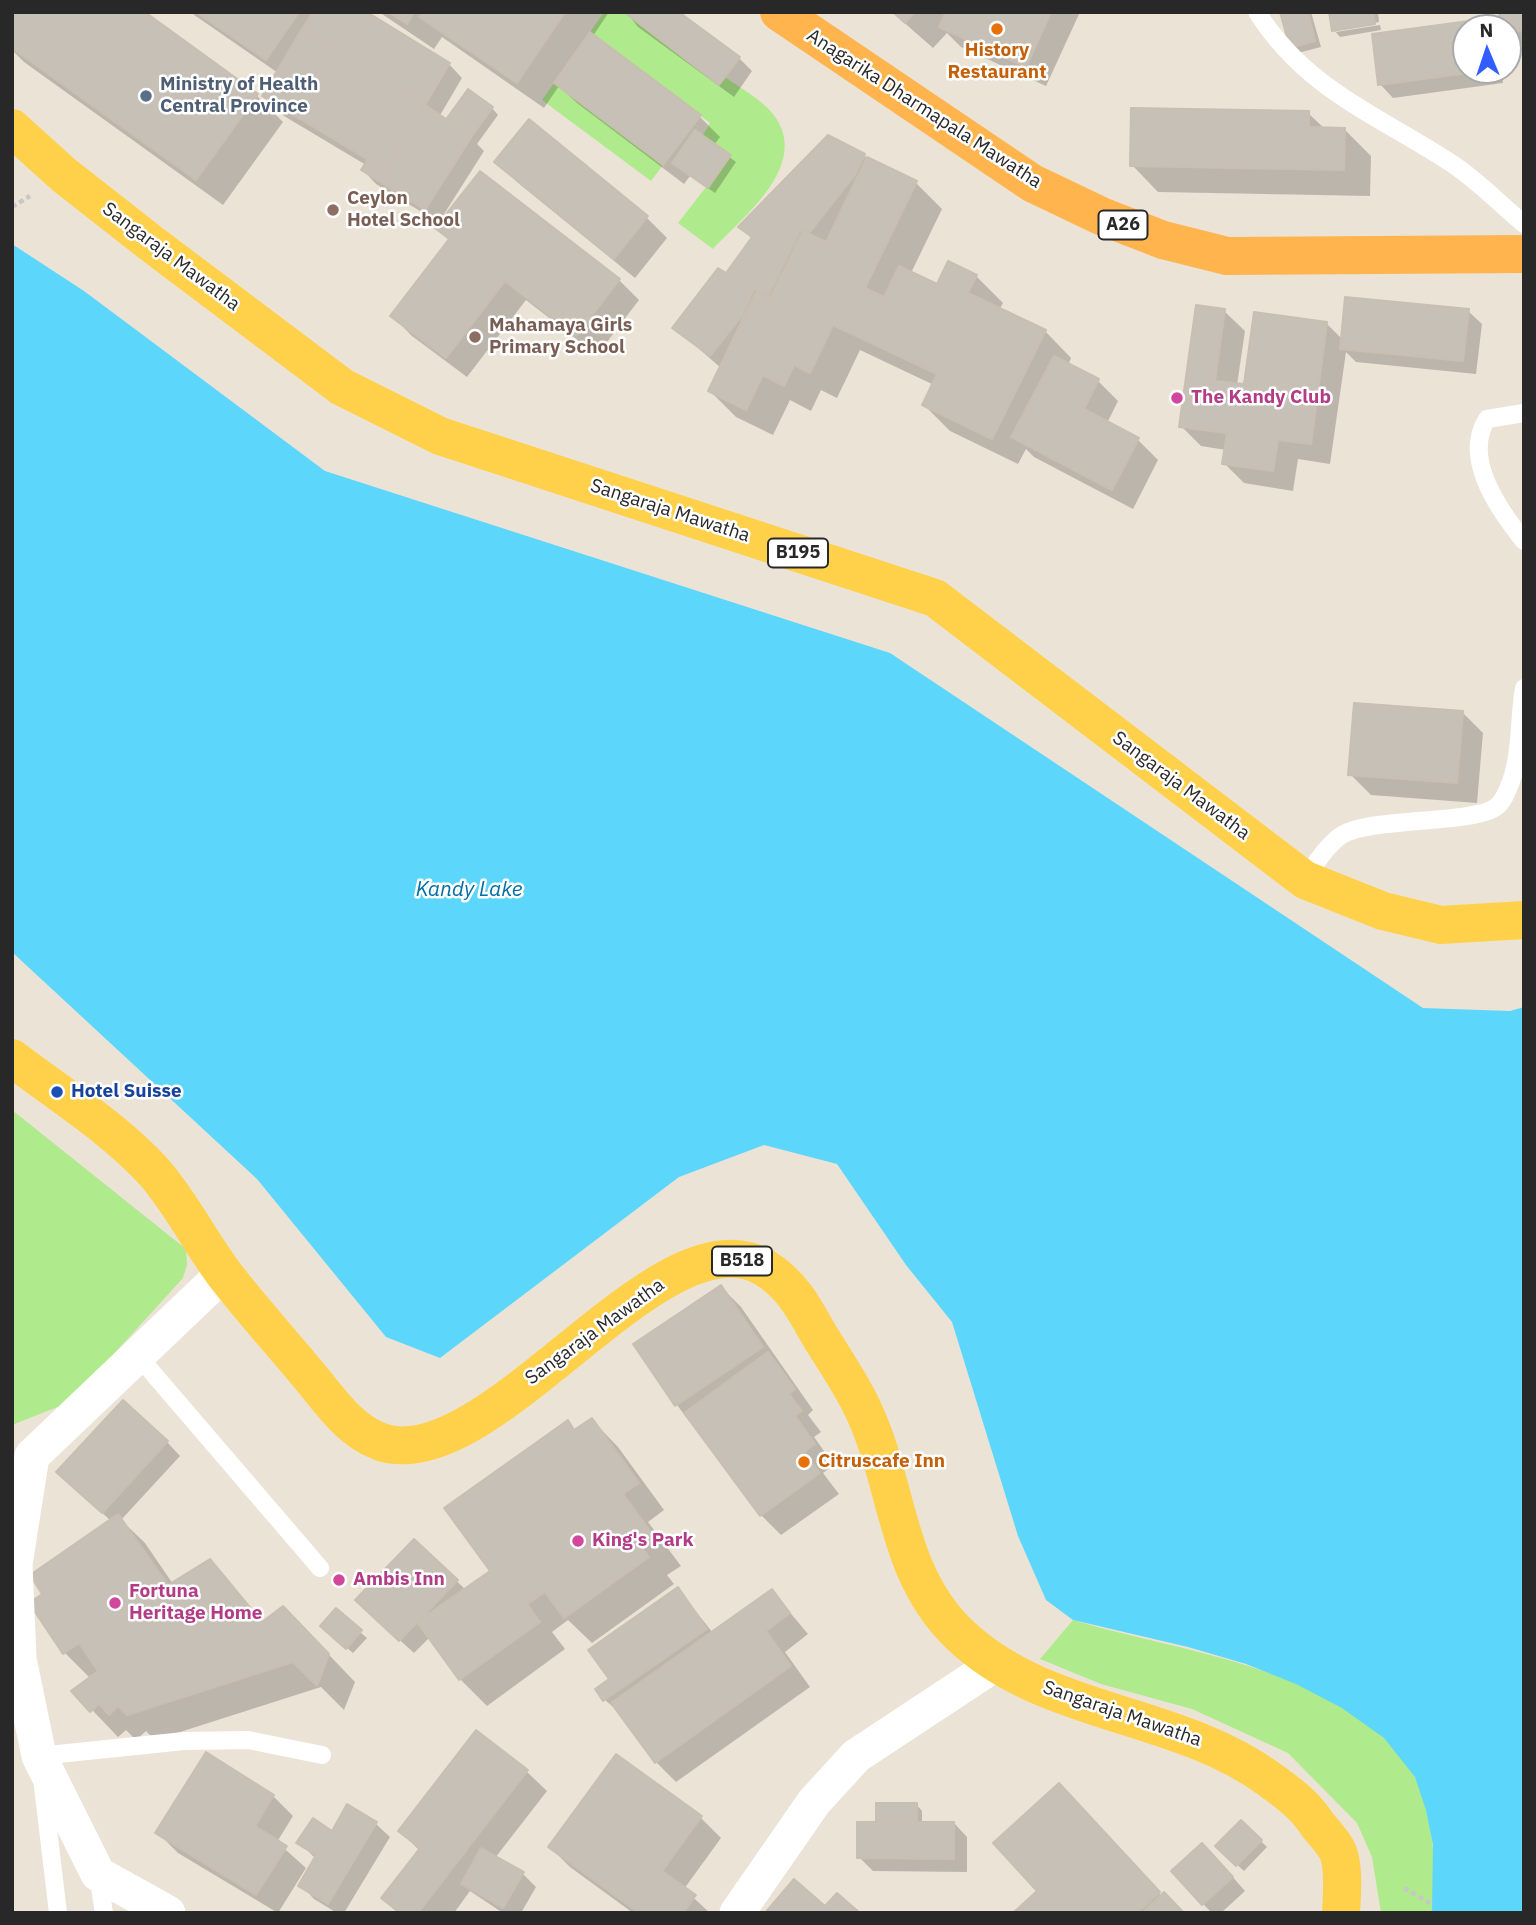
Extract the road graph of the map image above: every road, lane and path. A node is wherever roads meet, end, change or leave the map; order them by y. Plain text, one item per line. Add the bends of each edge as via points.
1 (779, 12) edge
2 (1257, 12) edge
3 (12, 128) edge
4 (12, 148) edge
5 (64, 175) junction
6 (1524, 224) edge
7 (1524, 254) edge
8 (1524, 414) edge
9 (1524, 541) edge
10 (1524, 688) edge
11 (1305, 880) junction
12 (1524, 920) edge
13 (12, 1058) edge
14 (224, 1273) junction
15 (139, 1357) junction
16 (320, 1569) dead end
17 (998, 1663) junction
18 (321, 1755) dead end
19 (39, 1756) junction
20 (98, 1874) junction
21 (1404, 1888) dead end
22 (1433, 1905) dead end
23 (58, 1913) edge
24 (104, 1913) edge
25 (168, 1913) edge
26 (737, 1913) edge
27 (1341, 1913) edge

1 - 7 highway, Anagarika Dharmapala Mawatha / A26 via 1032,183 1163,240 1227,256
2 - 6 lane via 1301,68 1352,106 1455,166
3 - 5 main road
4 - 5 lane, Sangaraja Mawatha
5 - 11 main road, Sangaraja Mawatha / B195 via 342,387 440,436 935,598
8 - 9 lane via 1487,419 1478,433 1483,474
10 - 11 lane via 1520,750 1508,791 1496,807 1476,815 1389,822 1345,832
11 - 12 main road, Sangaraja Mawatha / B195 via 1384,911 1441,925
13 - 14 main road, Sangaraja Mawatha / B518 via 153,1171
14 - 15 street
14 - 17 main road, Sangaraja Mawatha / B518 via 348,1422 383,1443 425,1443 467,1427 648,1290 685,1268 728,1259 759,1264 791,1286 865,1413 910,1562 923,1589 958,1633
15 - 16 lane
15 - 19 street via 32,1456 15,1564 19,1659
17 - 26 street via 856,1756 814,1802
17 - 27 main road, Sangaraja Mawatha / B518 via 1056,1695 1191,1735 1254,1768 1304,1805 1339,1855
18 - 19 lane via 248,1740 184,1741
19 - 20 street
19 - 23 lane
20 - 24 lane
20 - 25 street
21 - 22 path

